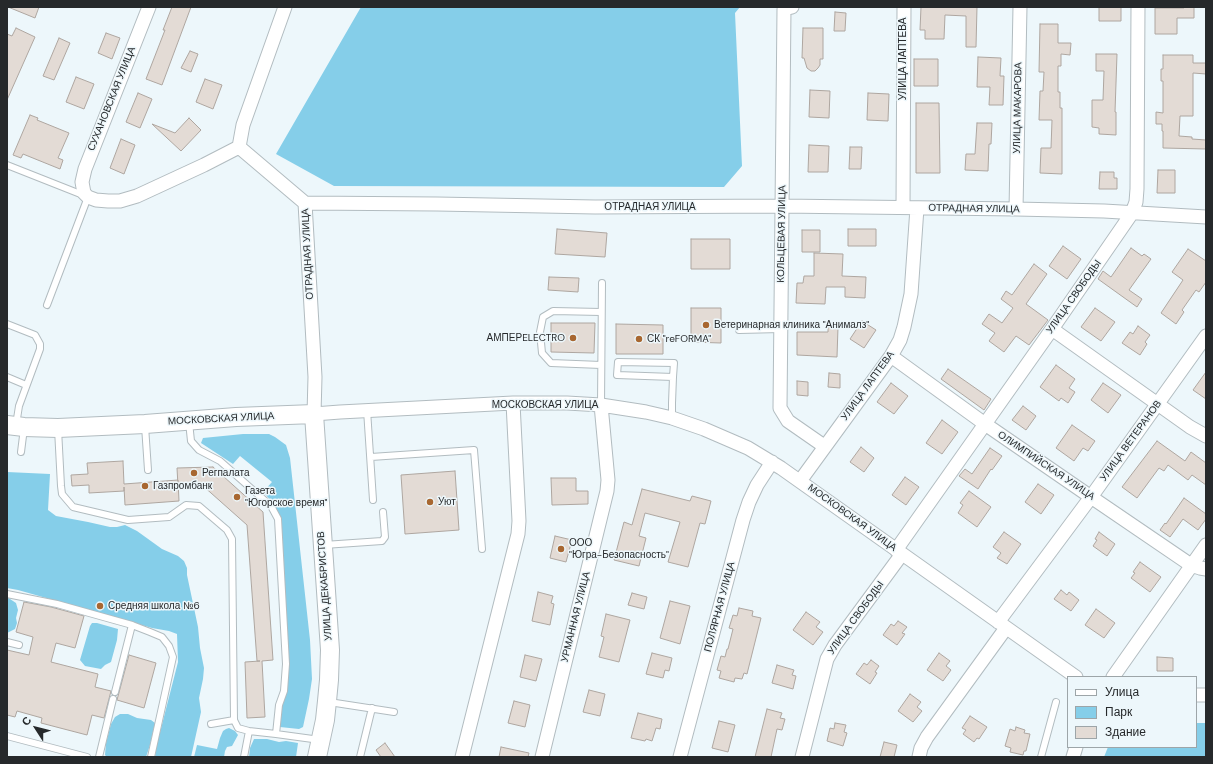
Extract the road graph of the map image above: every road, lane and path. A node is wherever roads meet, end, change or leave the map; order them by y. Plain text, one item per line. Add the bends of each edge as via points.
1 (149, 7) edge
2 (285, 7) edge
3 (904, 7) edge
4 (1020, 7) edge
5 (1138, 7) edge
6 (786, 8) edge
7 (239, 147) junction
8 (7, 165) edge
9 (86, 195) junction
10 (305, 203) junction
11 (782, 206) junction
12 (903, 208) junction
13 (917, 208) junction
14 (1016, 209) junction
15 (1132, 213) junction
16 (1206, 217) edge
17 (602, 283) dead end
18 (47, 304) dead end
19 (601, 312) junction
20 (7, 324) edge
21 (781, 329) junction
22 (1052, 329) junction
23 (738, 330) dead end
24 (1206, 336) edge
25 (891, 356) junction
26 (601, 365) junction
27 (7, 377) edge
28 (673, 377) junction
29 (26, 385) junction
30 (513, 403) junction
31 (1157, 404) junction
32 (601, 405) junction
33 (367, 410) junction
34 (314, 414) junction
35 (672, 418) junction
36 (189, 421) junction
37 (145, 424) junction
38 (985, 424) junction
39 (16, 426) edge
40 (58, 428) junction
41 (1206, 436) edge
42 (824, 446) junction
43 (21, 452) dead end
44 (371, 457) junction
45 (772, 462) junction
46 (148, 470) dead end
47 (800, 481) junction
48 (1091, 497) junction
49 (373, 500) dead end
50 (383, 512) dead end
51 (322, 545) junction
52 (1206, 545) edge
53 (482, 550) dead end
54 (899, 552) junction
55 (1191, 565) junction
56 (1206, 569) edge
57 (7, 594) edge
58 (132, 625) junction
59 (1002, 625) junction
60 (7, 642) edge
61 (19, 644) dead end
62 (1075, 676) edge
63 (1114, 676) edge
64 (115, 692) dead end
65 (113, 699) dead end
66 (327, 701) junction
67 (1056, 702) dead end
68 (372, 708) junction
69 (394, 712) dead end
70 (234, 720) junction
71 (211, 724) dead end
72 (249, 731) junction
73 (276, 734) junction
74 (7, 736) edge
75 (319, 749) edge
76 (87, 757) edge
77 (99, 757) edge
78 (151, 757) edge
79 (244, 757) edge
80 (360, 757) edge
81 (462, 757) edge
82 (542, 757) edge
83 (680, 757) edge
84 (802, 757) edge
85 (919, 757) edge
86 (1041, 757) edge

1 - 9 street, СУХАНОВСКАЯ УЛИЦА via 85,169 82,182
2 - 7 street via 243,125
3 - 12 street, УЛИЦА ЛАПТЕВА
4 - 14 street, УЛИЦА МАКАРОВА
5 - 15 street, УЛИЦА СВОБОДЫ via 1137,189
6 - 11 street, КОЛЬЦЕВАЯ УЛИЦА
7 - 9 street via 137,196 108,201 96,200
7 - 10 street
8 - 9 lane
9 - 18 lane
10 - 11 street, ОТРАДНАЯ УЛИЦА via 595,207
10 - 34 street, ОТРАДНАЯ УЛИЦА via 315,377
11 - 12 street, ОТРАДНАЯ УЛИЦА
11 - 21 street, КОЛЬЦЕВАЯ УЛИЦА
12 - 13 street, ОТРАДНАЯ УЛИЦА
13 - 14 street, ОТРАДНАЯ УЛИЦА
13 - 25 street, УЛИЦА ЛАПТЕВА via 908,312 900,340
14 - 15 street, ОТРАДНАЯ УЛИЦА
15 - 16 street, ОТРАДНАЯ УЛИЦА
15 - 22 street, УЛИЦА СВОБОДЫ
17 - 19 lane
19 - 26 lane
19 - 26 lane via 553,311 543,317 540,332 542,353 551,363
20 - 29 lane via 35,335 40,344
21 - 23 lane
21 - 42 street, КОЛЬЦЕВАЯ УЛИЦА via 780,408 788,421
22 - 31 street
22 - 38 street, УЛИЦА СВОБОДЫ
24 - 31 street, УЛИЦА ВЕТЕРАНОВ
25 - 38 street, ОЛИМПИЙСКАЯ УЛИЦА
25 - 42 street, УЛИЦА ЛАПТЕВА
26 - 32 lane
27 - 29 lane
28 - 28 lane via 617,375 618,362 674,363
28 - 35 lane
29 - 39 lane via 17,413
30 - 32 street, МОСКОВСКАЯ УЛИЦА
30 - 33 street, МОСКОВСКАЯ УЛИЦА
30 - 81 street via 518,534
31 - 41 street
31 - 48 street, УЛИЦА ВЕТЕРАНОВ
32 - 35 street, МОСКОВСКАЯ УЛИЦА
32 - 82 street, УРМАННАЯ УЛИЦА via 607,491
33 - 34 street, МОСКОВСКАЯ УЛИЦА
33 - 44 lane
34 - 36 main road, МОСКОВСКАЯ УЛИЦА
34 - 51 main road, УЛИЦА ДЕКАБРИСТОВ
35 - 45 street, МОСКОВСКАЯ УЛИЦА via 735,442
36 - 37 main road, МОСКОВСКАЯ УЛИЦА
36 - 73 lane via 191,441 199,450 220,461 272,506 278,519 286,664
37 - 40 main road, МОСКОВСКАЯ УЛИЦА
37 - 46 lane
38 - 48 street, ОЛИМПИЙСКАЯ УЛИЦА
38 - 54 street, УЛИЦА СВОБОДЫ
39 - 40 main road, МОСКОВСКАЯ УЛИЦА
39 - 43 lane
40 - 70 lane via 62,494 73,507 128,520 168,517 186,506 199,506 227,530 232,539
42 - 47 street, УЛИЦА ЛАПТЕВА
44 - 49 lane
44 - 53 lane via 474,450
45 - 47 street, МОСКОВСКАЯ УЛИЦА
45 - 83 street, ПОЛЯРНАЯ УЛИЦА via 757,485 743,520
47 - 54 street, МОСКОВСКАЯ УЛИЦА
48 - 55 street, ОЛИМПИЙСКАЯ УЛИЦА
48 - 59 street, УЛИЦА ВЕТЕРАНОВ
50 - 51 lane via 385,537 382,541
51 - 66 main road, УЛИЦА ДЕКАБРИСТОВ via 330,650
52 - 55 street
54 - 59 street, МОСКОВСКАЯ УЛИЦА
54 - 84 street, УЛИЦА СВОБОДЫ via 827,659
55 - 56 street, ОЛИМПИЙСКАЯ УЛИЦА
55 - 63 street
57 - 58 lane via 57,604
58 - 64 lane
58 - 78 lane via 162,637 173,657
59 - 62 street, МОСКОВСКАЯ УЛИЦА
59 - 85 street, УЛИЦА ВЕТЕРАНОВ via 927,737
60 - 61 lane
65 - 77 lane
66 - 68 lane
66 - 75 main road, УЛИЦА ДЕКАБРИСТОВ
67 - 86 lane
68 - 69 lane
68 - 80 lane
70 - 71 lane
70 - 72 lane via 238,728
72 - 73 lane
72 - 79 lane
73 - 75 lane
74 - 76 lane

